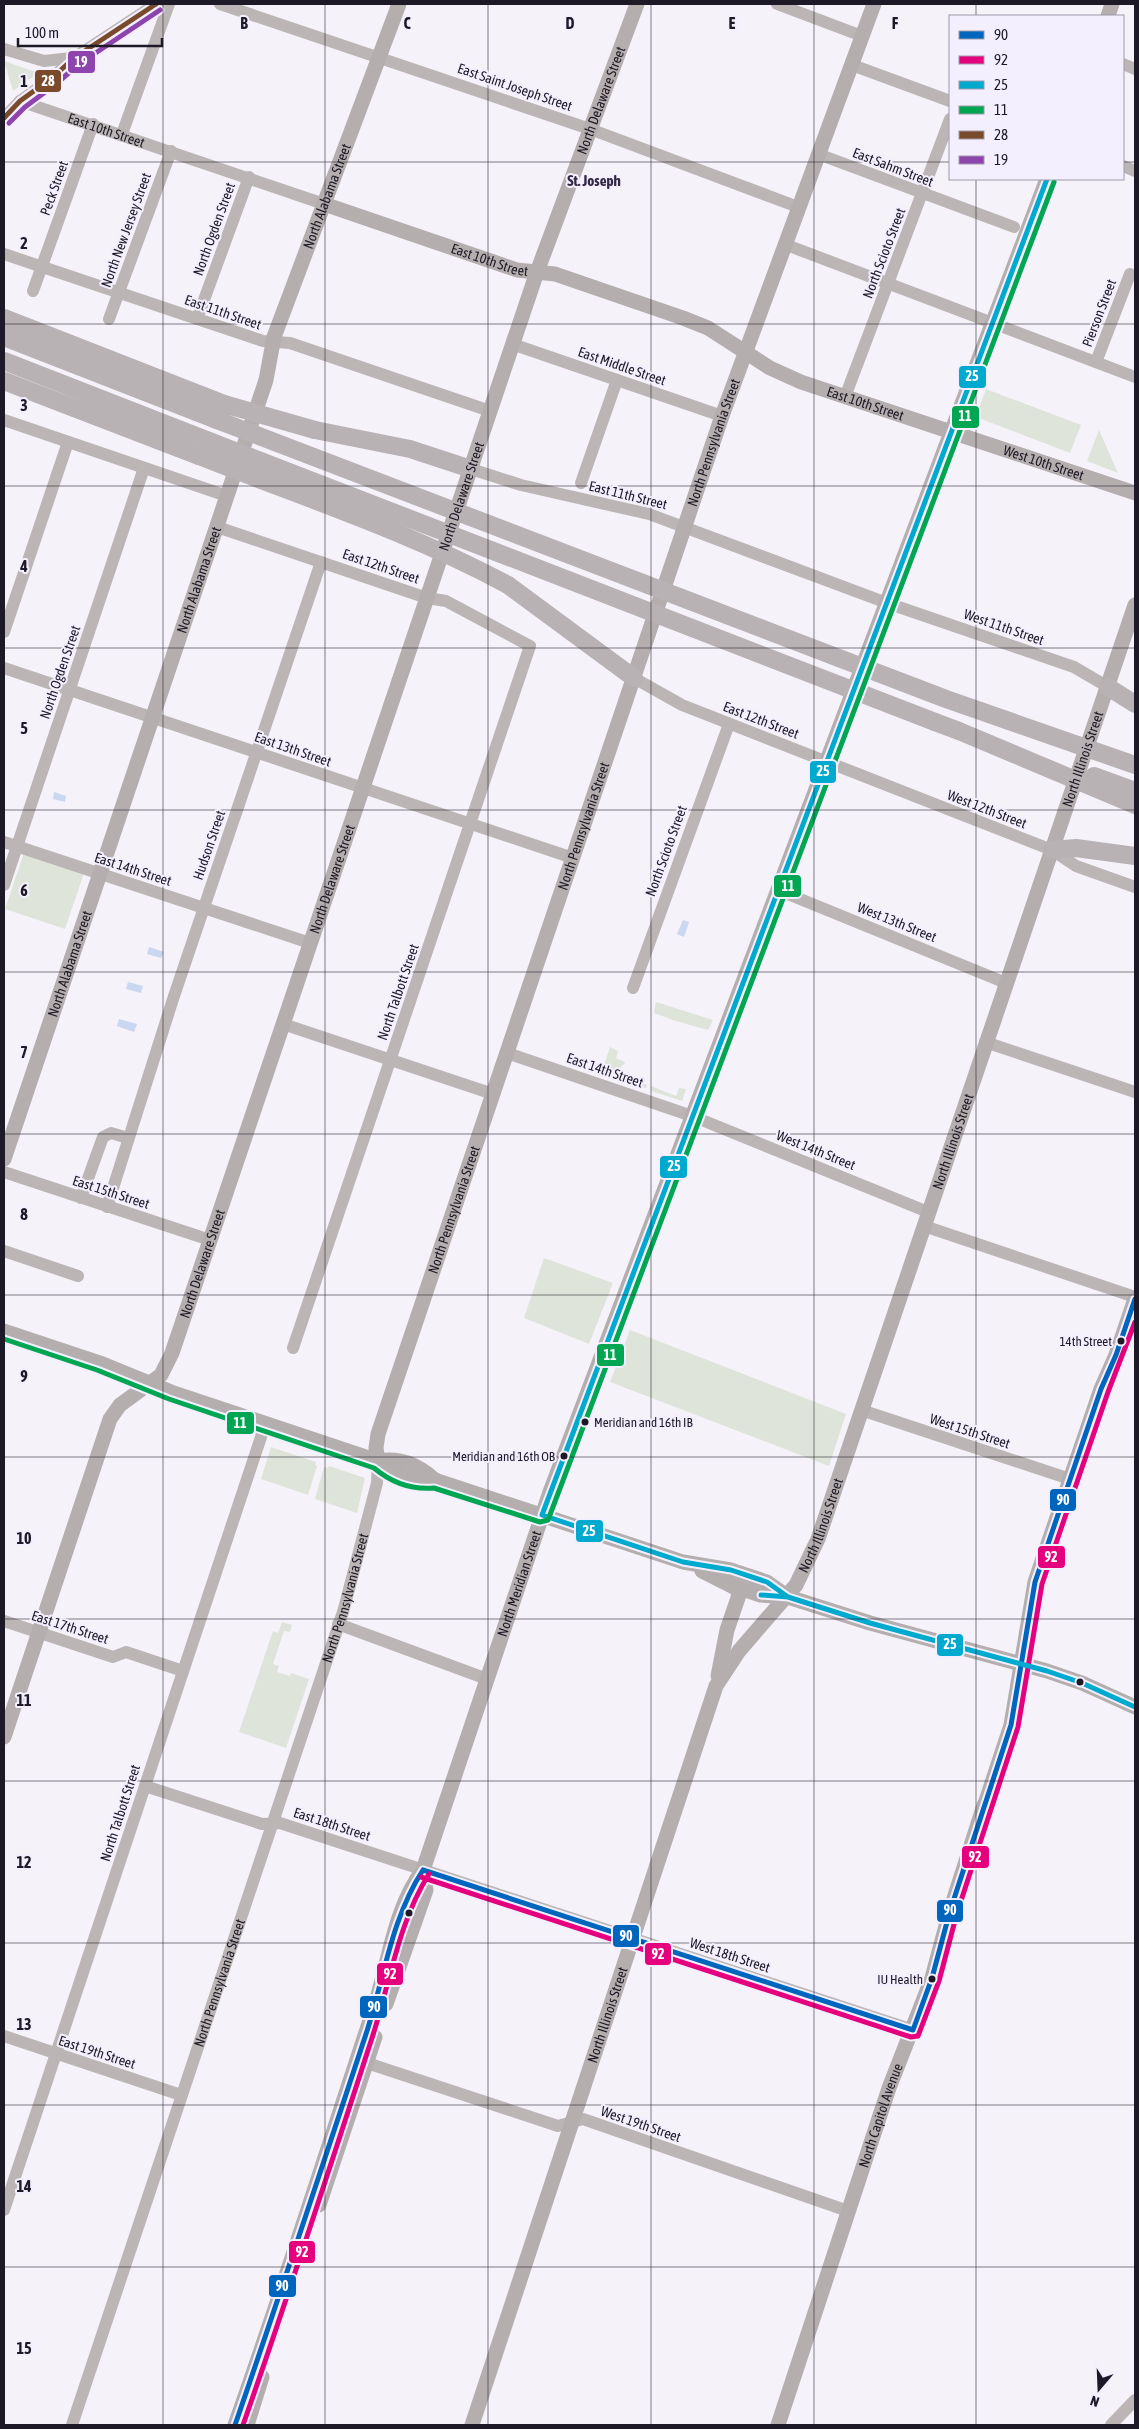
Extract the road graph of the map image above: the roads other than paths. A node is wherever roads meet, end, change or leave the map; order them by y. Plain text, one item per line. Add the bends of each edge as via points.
1 (156, 4) edge
2 (168, 4) edge
3 (220, 4) edge
4 (399, 4) edge
5 (637, 4) edge
6 (777, 4) edge
7 (874, 4) edge
8 (862, 36) junction
9 (4, 49) edge
10 (379, 57) junction
11 (74, 58) junction
12 (852, 65) junction
13 (60, 69) junction
14 (20, 101) junction
15 (949, 102) edge
16 (4, 109) edge
17 (4, 118) edge
18 (949, 122) edge
19 (93, 124) junction
20 (590, 129) junction
21 (122, 134) junction
22 (171, 151) junction
23 (818, 154) junction
24 (250, 177) junction
25 (1047, 180) edge
26 (922, 194) junction
27 (324, 204) junction
28 (798, 207) junction
29 (1014, 227) dead end
30 (784, 244) junction
31 (4, 254) edge
32 (41, 267) junction
33 (537, 272) junction
34 (1130, 274) dead end
35 (888, 284) junction
36 (33, 291) dead end
37 (118, 293) junction
38 (4, 318) edge
39 (109, 319) dead end
40 (197, 319) junction
41 (992, 323) junction
42 (4, 337) edge
43 (273, 342) junction
44 (512, 344) junction
45 (745, 351) junction
46 (4, 361) edge
47 (1096, 362) junction
48 (1135, 377) edge
49 (617, 380) junction
50 (4, 381) edge
51 (845, 397) junction
52 (490, 411) junction
53 (722, 416) junction
54 (4, 420) edge
55 (951, 432) junction
56 (68, 442) junction
57 (144, 468) junction
58 (471, 469) junction
59 (581, 483) dead end
60 (1135, 493) edge
61 (228, 496) junction
62 (217, 527) junction
63 (685, 528) junction
64 (321, 562) junction
65 (426, 598) junction
66 (887, 603) junction
67 (1135, 605) edge
68 (4, 632) edge
69 (530, 646) joint
70 (4, 668) edge
71 (634, 678) junction
72 (1108, 687) junction
73 (69, 690) junction
74 (1135, 704) edge
75 (987, 713) junction
76 (152, 718) junction
77 (729, 724) junction
78 (958, 731) junction
79 (256, 753) junction
80 (825, 761) junction
81 (1135, 765) edge
82 (1135, 775) edge
83 (362, 788) junction
84 (1135, 791) edge
85 (1135, 805) edge
86 (470, 824) junction
87 (4, 842) edge
88 (17, 846) junction
89 (1052, 850) junction
90 (1135, 856) edge
91 (573, 858) junction
92 (100, 874) junction
93 (4, 885) edge
94 (1135, 887) edge
95 (778, 890) junction
96 (204, 908) junction
97 (310, 943) junction
98 (1006, 983) junction
99 (632, 988) dead end
100 (283, 1024) junction
101 (985, 1042) junction
102 (507, 1053) junction
103 (391, 1060) junction
104 (1135, 1092) edge
105 (493, 1094) junction
106 (692, 1116) junction
107 (128, 1138) junction
108 (4, 1158) edge
109 (4, 1172) edge
110 (81, 1198) junction
111 (106, 1207) junction
112 (926, 1219) junction
113 (210, 1240) junction
114 (4, 1251) edge
115 (78, 1276) dead end
116 (1135, 1298) edge
117 (4, 1331) edge
118 (294, 1348) dead end
119 (150, 1383) junction
120 (861, 1410) junction
121 (265, 1425) junction
122 (378, 1461) junction
123 (1070, 1479) junction
124 (542, 1515) junction
125 (683, 1562) junction
126 (730, 1585) junction
127 (788, 1596) junction
128 (4, 1621) edge
129 (338, 1624) junction
130 (38, 1632) junction
131 (1021, 1664) junction
132 (184, 1671) junction
133 (487, 1679) junction
134 (716, 1686) junction
135 (1135, 1707) edge
136 (4, 1737) edge
137 (145, 1786) junction
138 (272, 1824) junction
139 (423, 1870) junction
140 (634, 1939) junction
141 (913, 2030) junction
142 (4, 2036) edge
143 (56, 2054) junction
144 (367, 2063) junction
145 (182, 2095) junction
146 (572, 2123) junction
147 (4, 2210) edge
148 (848, 2211) junction
149 (1135, 2400) edge
150 (72, 2425) edge
151 (234, 2425) edge
152 (246, 2425) edge
153 (472, 2425) edge
154 (778, 2425) edge
155 (1111, 2425) edge

1 - 11 street
2 - 21 street
3 - 10 street, East Saint Joseph Street
4 - 10 main road, North Alabama Street
5 - 20 main road, North Delaware Street
6 - 8 street
7 - 8 main road, North Pennsylvania Street
8 - 12 main road, North Pennsylvania Street
9 - 11 street via 44,61
10 - 20 street, East Saint Joseph Street
10 - 27 main road, North Alabama Street
11 - 13 street
12 - 15 street
12 - 23 main road, North Pennsylvania Street
13 - 14 street
13 - 16 street via 13,96
14 - 17 street
14 - 19 street, East 10th Street
18 - 26 street, North Scioto Street
19 - 21 street, East 10th Street
19 - 32 street, Peck Street
20 - 28 street, East Saint Joseph Street
20 - 33 main road, North Delaware Street
21 - 22 street, East 10th Street
22 - 24 street, East 10th Street
22 - 37 street, North New Jersey Street
23 - 26 street, East Sahm Street
23 - 28 main road, North Pennsylvania Street
24 - 27 street, East 10th Street
24 - 40 street, North Ogden Street
25 - 41 main road, North Meridian Street
26 - 29 street, East Sahm Street
26 - 35 street, North Scioto Street
27 - 33 main road, East 10th Street via 517,270
27 - 43 main road, North Alabama Street
28 - 30 main road, North Pennsylvania Street
30 - 35 street
30 - 45 main road, North Pennsylvania Street
31 - 32 street, East 11th Street
32 - 36 street, Peck Street
32 - 37 street, East 11th Street
33 - 44 main road, North Delaware Street
33 - 45 main road, East 10th Street via 555,274 683,318 708,328
34 - 47 street, Pierson Street
35 - 41 street
35 - 51 street, North Scioto Street
37 - 39 street, North New Jersey Street
37 - 40 street, East 11th Street
38 - 58 highway, bridge via 224,404 315,430 410,449
40 - 43 street, East 11th Street
41 - 47 street
41 - 55 main road, North Meridian Street
42 - 75 highway, bridge
43 - 52 street, East 11th Street via 290,344
43 - 61 main road, North Alabama Street via 266,380
44 - 49 street, East Middle Street
44 - 52 main road, North Delaware Street
45 - 51 main road, East 10th Street via 780,373
45 - 53 main road, North Pennsylvania Street
46 - 78 highway, bridge
47 - 48 street
49 - 53 street, East Middle Street
49 - 59 street
50 - 71 highway, bridge via 383,528 475,568 508,585
51 - 55 main road, East 10th Street
52 - 58 main road, North Delaware Street
53 - 63 main road, North Pennsylvania Street
54 - 56 street
55 - 60 main road, West 10th Street
55 - 66 main road, North Meridian Street
56 - 57 street
56 - 68 street
57 - 61 street
57 - 73 street, North Ogden Street
58 - 63 street, East 11th Street via 521,485 649,514
58 - 65 main road, North Delaware Street
61 - 62 main road, North Alabama Street
62 - 64 street, East 12th Street
62 - 76 main road, North Alabama Street
63 - 66 street, East 11th Street
63 - 71 main road, North Pennsylvania Street
64 - 65 street, East 12th Street
64 - 79 street, Hudson Street
65 - 69 street, East 12th Street via 446,601
65 - 83 main road, North Delaware Street
66 - 72 street, West 11th Street via 1074,667
66 - 80 main road, North Meridian Street
67 - 72 main road, North Illinois Street
69 - 86 street, North Talbott Street
70 - 73 street, East 13th Street
71 - 77 street, East 12th Street via 671,700
71 - 91 main road, North Pennsylvania Street
72 - 74 highway
72 - 89 main road, North Illinois Street
73 - 76 street, East 13th Street
73 - 88 street, North Ogden Street
75 - 81 highway, bridge
75 - 82 highway, bridge
76 - 79 street, East 13th Street
76 - 92 main road, North Alabama Street
77 - 80 street, East 12th Street
77 - 99 street, North Scioto Street
78 - 84 highway, bridge
78 - 85 highway, bridge
79 - 83 street, East 13th Street
79 - 96 street, Hudson Street
80 - 89 street, West 12th Street
80 - 95 main road, North Meridian Street
83 - 86 street, East 13th Street
83 - 97 main road, North Delaware Street
86 - 91 street, East 13th Street
86 - 103 street, North Talbott Street
87 - 88 street, East 14th Street
88 - 92 street, East 14th Street
88 - 93 street, North Ogden Street
89 - 90 highway via 1076,848
89 - 94 street, West 12th Street via 1068,862
89 - 98 main road, North Illinois Street
91 - 102 main road, North Pennsylvania Street
92 - 96 street, East 14th Street
92 - 108 main road, North Alabama Street
95 - 98 street, West 13th Street
95 - 106 main road, North Meridian Street
96 - 97 street, East 14th Street
96 - 107 street, Hudson Street
97 - 100 main road, North Delaware Street
98 - 101 main road, North Illinois Street
100 - 103 street
100 - 113 main road, North Delaware Street
101 - 104 street
101 - 112 main road, North Illinois Street
102 - 105 main road, North Pennsylvania Street
102 - 106 street, East 14th Street
103 - 105 street
103 - 118 street, North Talbott Street
105 - 122 main road, North Pennsylvania Street via 378,1434
106 - 112 street, West 14th Street
106 - 124 main road, North Meridian Street
107 - 110 street via 111,1133 103,1136
107 - 111 street, Hudson Street
109 - 110 street, East 15th Street
110 - 111 street, East 15th Street
111 - 113 street, East 15th Street
112 - 116 street, West 14th Street
112 - 120 main road, North Illinois Street
113 - 119 main road, North Delaware Street via 168,1364
114 - 115 street
116 - 123 main road, North Capitol Avenue
117 - 119 main road via 100,1362
119 - 121 main road
119 - 130 main road, North Delaware Street via 120,1405 110,1418
120 - 123 street, West 15th Street
120 - 127 main road, North Illinois Street via 812,1554
121 - 122 main road
121 - 132 street, North Talbott Street
122 - 124 main road via 391,1473 417,1482 435,1480
122 - 129 street, North Pennsylvania Street via 377,1483
123 - 131 main road, North Capitol Avenue via 1031,1594
124 - 125 main road
124 - 133 main road, North Meridian Street
125 - 126 main road
125 - 127 main road via 740,1573 767,1582
126 - 127 main road via 760,1595
126 - 134 main road via 738,1590 739,1595 727,1630
127 - 131 main road via 864,1621
127 - 134 main road, North Illinois Street via 739,1651
128 - 130 street, East 17th Street
129 - 133 street
129 - 138 street, North Pennsylvania Street
130 - 132 street, East 17th Street via 113,1657 126,1652
130 - 136 main road, North Delaware Street
131 - 135 main road via 1082,1683
131 - 141 main road, North Capitol Avenue via 1011,1725
132 - 137 street, North Talbott Street
133 - 139 main road, North Meridian Street
134 - 140 main road, North Illinois Street
137 - 138 street, East 18th Street via 262,1824
137 - 143 street, North Talbott Street
138 - 139 street, East 18th Street via 280,1823
138 - 145 street, North Pennsylvania Street
139 - 140 street, West 18th Street
139 - 144 main road, North Meridian Street via 426,1890
139 - 151 main road, North Meridian Street via 412,1885 405,1904 382,1984
140 - 141 street, West 18th Street
140 - 146 main road, North Illinois Street
141 - 148 main road, North Capitol Avenue via 889,2088
142 - 143 street, East 19th Street
143 - 145 street, East 19th Street
143 - 147 street, North Talbott Street
144 - 146 street, West 19th Street via 554,2125
144 - 152 main road, North Meridian Street
145 - 150 street, North Pennsylvania Street
146 - 148 street, West 19th Street via 583,2120
146 - 153 main road, North Illinois Street
148 - 154 main road, North Capitol Avenue
149 - 155 street

